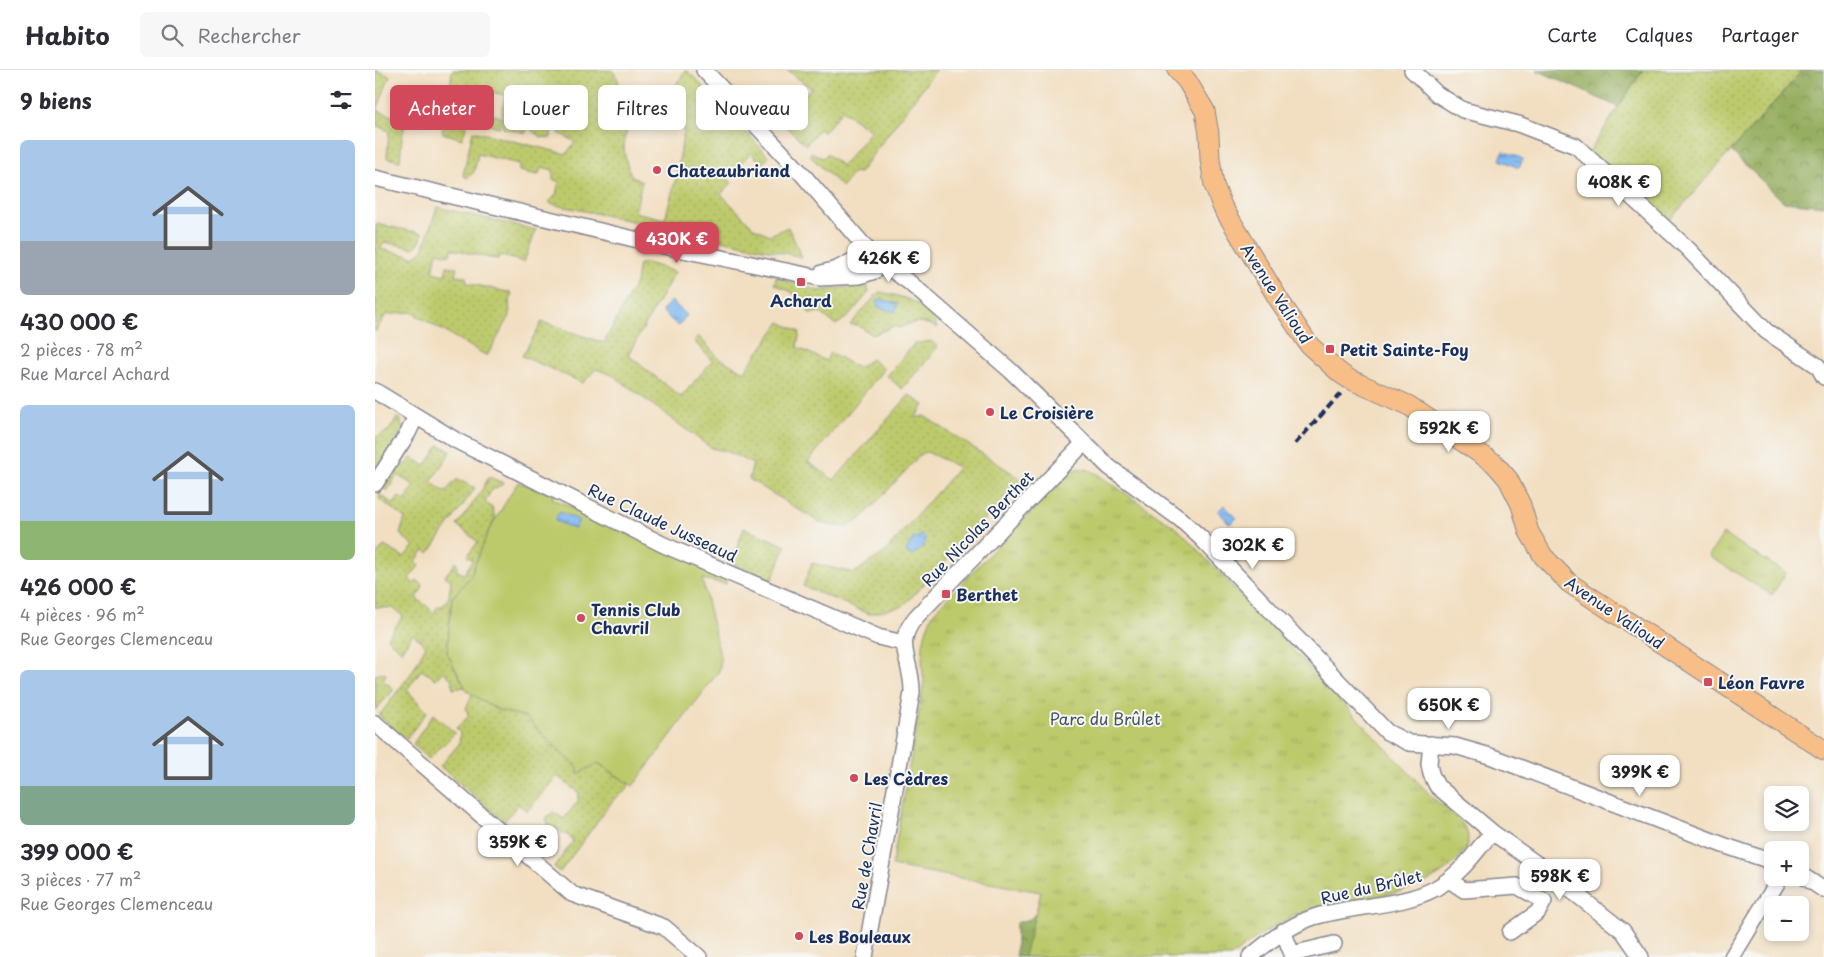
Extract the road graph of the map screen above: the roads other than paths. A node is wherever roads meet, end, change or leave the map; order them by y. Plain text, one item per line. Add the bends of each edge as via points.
1 (704, 70) edge
2 (1177, 70) edge
3 (1412, 70) edge
4 (375, 178) edge
5 (875, 263) junction
6 (1824, 377) edge
7 (375, 391) edge
8 (416, 416) junction
9 (1084, 443) junction
10 (375, 484) edge
11 (903, 643) junction
12 (375, 723) edge
13 (1431, 744) junction
14 (1824, 750) edge
15 (1491, 832) junction
16 (1764, 859) edge
17 (1449, 880) junction
18 (1809, 880) edge
19 (1775, 886) edge
20 (1824, 890) edge
21 (1283, 931) junction
22 (1510, 932) dead end
23 (1334, 944) dead end
24 (1293, 955) edge
25 (699, 957) edge
26 (865, 957) edge
27 (1250, 957) edge
28 (1641, 957) edge
29 (1732, 957) edge

1 - 5 street via 803,175 866,248
2 - 14 main road, Avenue Valioud via 1205,111 1214,185 1222,206 1309,346 1349,379 1408,405 1494,463 1509,479 1529,532 1543,556 1569,583
3 - 6 street via 1437,94 1463,110 1518,124 1576,146 1688,249 1765,331 1818,366
4 - 5 street via 668,247 806,274 837,269 860,257
5 - 9 street via 910,283 1011,371
7 - 8 street, Rue Claude Jusseaud
8 - 10 street
8 - 11 street, Rue Claude Jusseaud via 457,441 664,545 878,637
9 - 11 street, Rue Nicolas Berthet via 916,617
9 - 13 street via 1109,467 1201,538 1387,732 1409,743
11 - 26 street, Rue de Chavril via 911,672 912,693
12 - 25 street via 572,894 664,927
13 - 15 street via 1429,764 1437,786
13 - 16 street via 1455,746 1490,756
15 - 17 street, Rue du Brûlet via 1459,873
15 - 28 street via 1623,931
17 - 21 street, Rue du Brûlet via 1411,898 1313,917
17 - 22 street via 1464,890 1517,886 1544,901 1538,912
18 - 20 street
19 - 29 street
21 - 24 street
21 - 27 street, Rue du Brûlet
23 - 24 street

